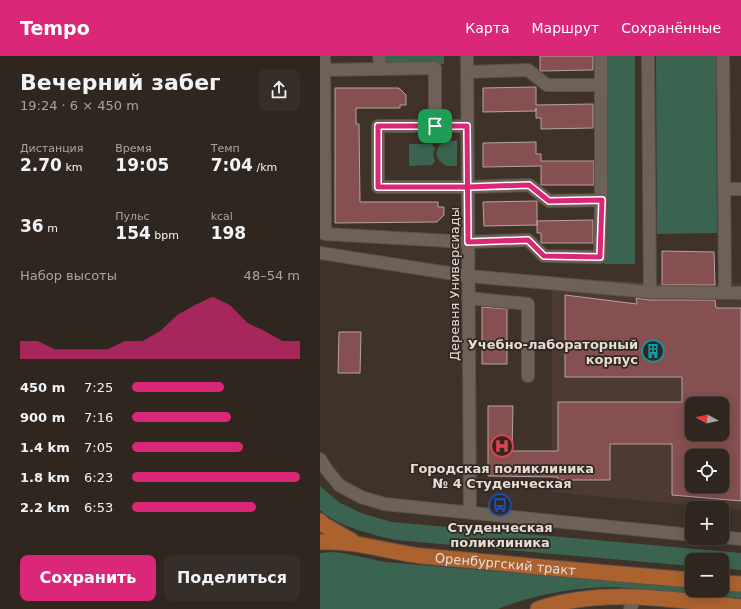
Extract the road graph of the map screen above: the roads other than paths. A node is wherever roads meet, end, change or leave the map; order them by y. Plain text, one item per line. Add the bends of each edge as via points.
1 (324, 56) edge
2 (379, 56) edge
3 (467, 56) edge
4 (601, 56) edge
5 (648, 56) edge
6 (724, 56) edge
7 (380, 69) junction
8 (322, 70) edge
9 (467, 72) junction
10 (601, 85) junction
11 (435, 126) junction
12 (467, 126) junction
13 (468, 187) junction
14 (724, 189) junction
15 (741, 189) edge
16 (602, 200) junction
17 (468, 242) junction
18 (320, 253) edge
19 (468, 276) junction
20 (650, 292) junction
21 (725, 293) junction
22 (741, 293) edge
23 (468, 298) junction
24 (528, 376) dead end
25 (320, 459) edge
26 (470, 513) junction
27 (320, 521) edge
28 (685, 533) edge
29 (729, 538) edge
30 (741, 539) edge
31 (320, 542) edge
32 (356, 544) junction
33 (685, 579) edge
34 (729, 583) edge
35 (741, 584) edge
36 (633, 603) edge
37 (741, 607) edge
38 (538, 609) edge

1 - 8 street
2 - 7 street
3 - 9 street, Деревня Универсиады
4 - 10 street
5 - 20 street
6 - 14 street
7 - 8 street
7 - 11 street via 435,68
8 - 17 street via 325,234
9 - 10 street via 528,70 547,85
9 - 12 street, Деревня Универсиады
10 - 16 street
11 - 12 street
11 - 13 street via 378,126 378,187
12 - 13 street, Деревня Универсиады
13 - 16 street via 529,185 549,201
13 - 17 street, Деревня Универсиады
14 - 15 street
14 - 21 street
16 - 17 street via 600,257 544,256 528,240
17 - 19 street, Деревня Универсиады
18 - 19 street
19 - 20 street
19 - 23 street, Деревня Универсиады
20 - 21 street
21 - 22 street
23 - 24 street via 528,304
23 - 26 street, Деревня Универсиады
25 - 26 street via 339,484 361,497 384,504
26 - 28 street
27 - 32 main road
29 - 30 street
31 - 32 main road, Оренбургский тракт
32 - 33 main road, Оренбургский тракт via 421,556
34 - 35 main road
36 - 37 main road
36 - 38 main road via 608,597 577,600

